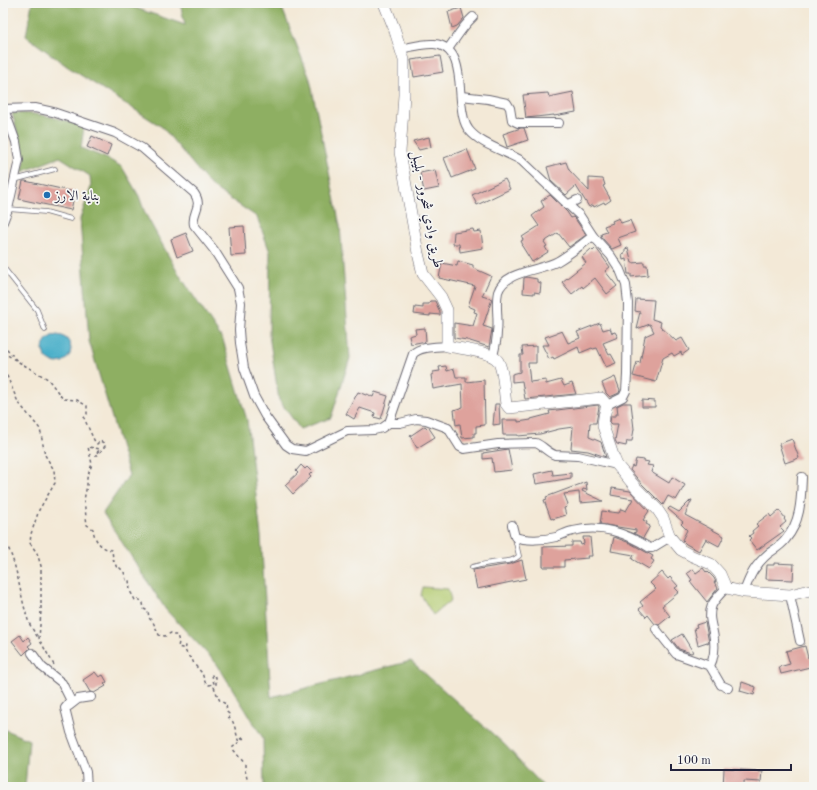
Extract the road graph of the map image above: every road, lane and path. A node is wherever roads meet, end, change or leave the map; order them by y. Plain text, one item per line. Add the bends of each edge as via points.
1 (384, 3) edge
2 (473, 17) dead end
3 (401, 49) junction
4 (448, 49) junction
5 (461, 96) junction
6 (4, 109) edge
7 (558, 123) dead end
8 (55, 169) dead end
9 (14, 180) junction
10 (7, 193) edge
11 (577, 200) dead end
12 (567, 205) junction
13 (8, 209) junction
14 (71, 219) dead end
15 (3, 222) edge
16 (593, 236) junction
17 (3, 267) edge
18 (45, 330) dead end
19 (3, 344) edge
20 (448, 346) junction
21 (3, 352) edge
22 (493, 356) junction
23 (17, 361) junction
24 (3, 371) edge
25 (607, 405) junction
26 (389, 423) junction
27 (618, 465) junction
28 (802, 477) dead end
29 (512, 525) dead end
30 (670, 537) junction
31 (3, 538) edge
32 (519, 538) junction
33 (472, 567) dead end
34 (726, 588) junction
35 (814, 589) edge
36 (744, 592) junction
37 (790, 595) junction
38 (656, 629) dead end
39 (39, 639) junction
40 (800, 640) dead end
41 (32, 653) dead end
42 (710, 666) junction
43 (52, 676) junction
44 (728, 688) dead end
45 (91, 697) dead end
46 (65, 708) junction
47 (87, 787) edge
48 (249, 787) edge

1 - 3 street, طريق وادي شحرور - بليبل
2 - 4 street
3 - 4 street via 426,44 442,45
3 - 20 street, طريق وادي شحرور - بليبل via 405,80 401,156 421,268 447,310
4 - 5 street via 456,60
5 - 7 street via 488,98 507,103 512,120 518,124
5 - 12 street via 465,121 474,136 522,161
6 - 9 street via 19,155
6 - 26 street via 35,108 53,112 124,137 147,152 194,192 198,199 194,225 214,250 240,293 240,343 244,368 254,396 265,416 292,450 306,451 347,431 374,430
8 - 9 lane
9 - 10 street
10 - 13 street
11 - 12 street
12 - 16 street via 580,216
13 - 14 lane via 46,212
13 - 15 street
16 - 22 street via 558,262 520,274 503,283 498,293 498,332
16 - 25 street via 620,270 627,291 626,391 623,397
17 - 18 lane via 36,310
19 - 23 path
20 - 22 street
20 - 26 street via 428,348 413,354
21 - 23 path
22 - 25 street via 501,370 506,404 509,408 600,398
23 - 48 path via 48,379 63,399 77,400 87,406 84,418 94,440 97,444 100,441 104,443 105,446 98,455 95,455 100,449 88,447 92,464 84,500 87,525 93,529 94,538 105,550 112,550 117,568 124,572 135,600 143,603 159,635 177,635 180,642 178,647 186,646 188,656 192,658 209,685 214,684 212,675 216,676 214,687 220,701 226,704 238,740 245,737 232,748 245,764
24 - 39 path via 18,402 40,429 45,455 54,470 56,483 39,510 30,543 41,566
25 - 27 street via 603,426
26 - 27 street via 426,420 448,428 464,449 498,444 536,443 551,454 578,456
27 - 30 street via 657,509
28 - 36 street via 796,524 785,541 762,558 750,574
29 - 32 street via 516,537
30 - 32 street via 652,548 630,536 602,528 573,531 543,539
30 - 34 street via 682,550 711,564 720,574
31 - 39 path via 28,621
32 - 33 lane via 516,543 519,556 515,559 510,562
34 - 36 street
34 - 42 street via 712,605 710,618 714,638 714,659
35 - 37 street
36 - 37 street
37 - 40 street
38 - 42 street via 676,654
39 - 43 path via 56,669
41 - 43 street
42 - 44 street via 721,684
43 - 46 street via 62,683 71,701
45 - 46 street via 78,699
46 - 47 street via 86,772

